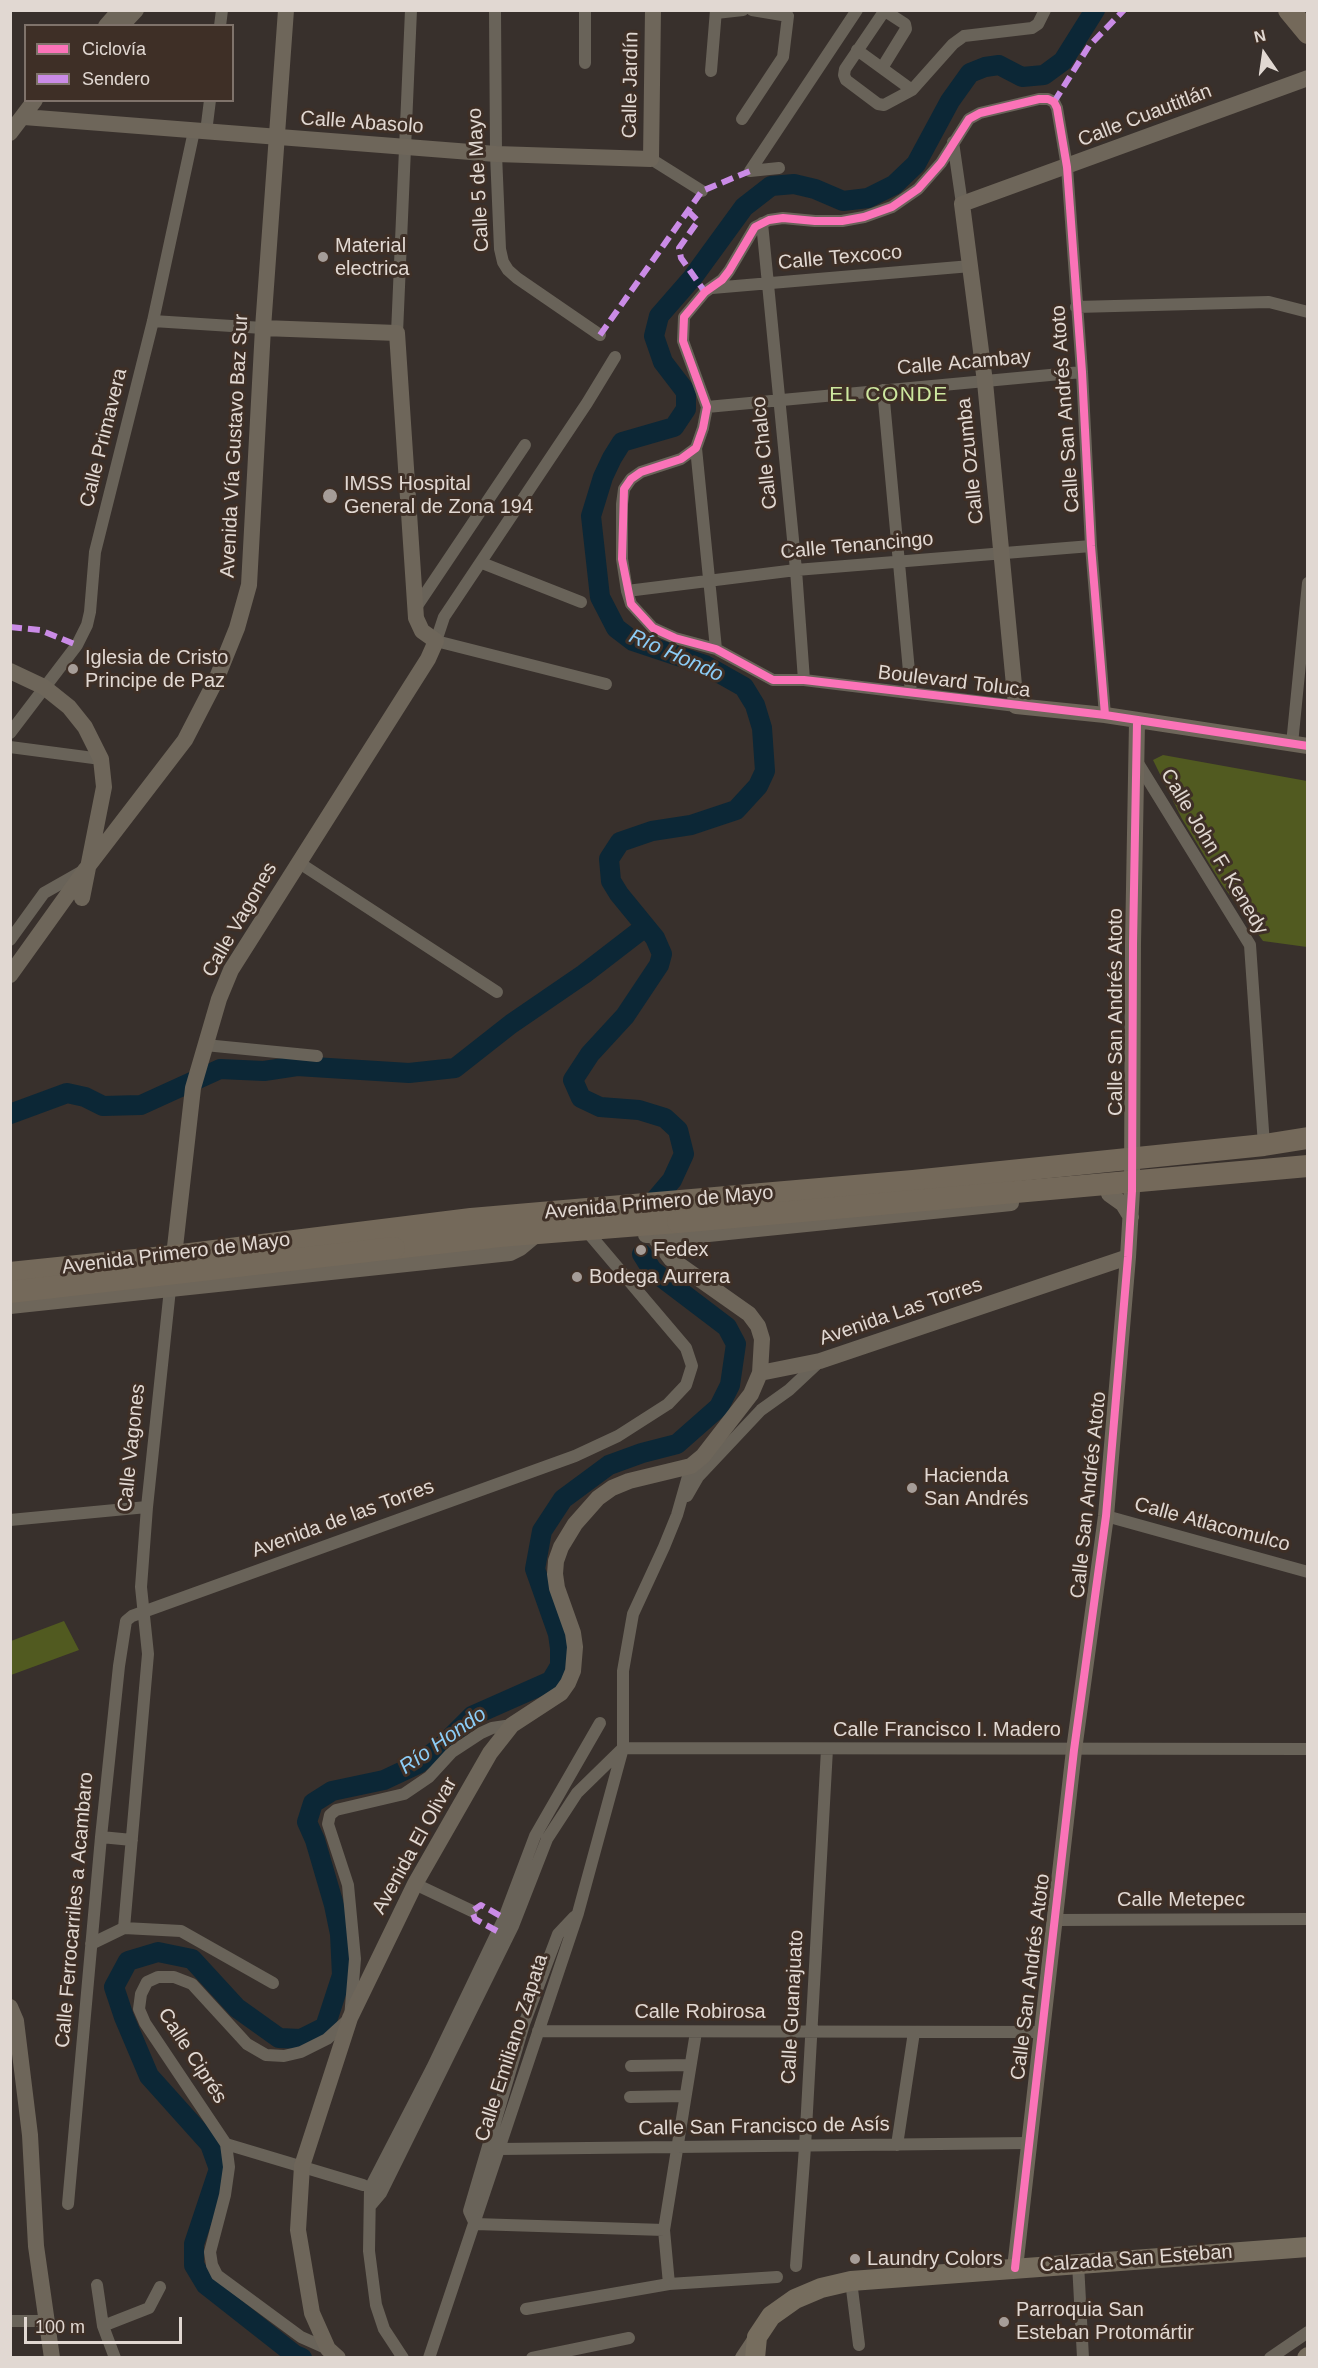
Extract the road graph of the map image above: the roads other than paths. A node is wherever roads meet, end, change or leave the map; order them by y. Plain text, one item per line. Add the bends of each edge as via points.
1 (120, 10) edge
2 (136, 10) edge
3 (286, 10) edge
4 (411, 10) edge
5 (495, 10) edge
6 (585, 10) edge
7 (653, 10) edge
8 (743, 10) edge
9 (752, 10) edge
10 (857, 10) edge
11 (1045, 10) edge
12 (1279, 10) edge
13 (1289, 10) edge
14 (1301, 10) edge
15 (885, 11) edge
16 (716, 12) edge
17 (1308, 19) edge
18 (108, 24) edge
19 (123, 24) edge
20 (1308, 33) edge
21 (1308, 46) edge
22 (857, 50) junction
23 (585, 63) dead end
24 (882, 68) junction
25 (711, 71) dead end
26 (1308, 78) edge
27 (912, 90) junction
28 (33, 102) edge
29 (43, 102) edge
30 (209, 102) edge
31 (17, 118) edge
32 (742, 118) dead end
33 (200, 131) junction
34 (10, 133) edge
35 (278, 137) junction
36 (953, 142) junction
37 (404, 147) junction
38 (496, 154) junction
39 (651, 159) junction
40 (1067, 167) junction
41 (778, 168) dead end
42 (702, 191) dead end
43 (962, 204) junction
44 (762, 223) junction
45 (971, 266) junction
46 (769, 284) junction
47 (712, 288) junction
48 (1076, 307) junction
49 (1308, 312) edge
50 (153, 321) junction
51 (263, 328) junction
52 (397, 333) junction
53 (600, 335) dead end
54 (615, 357) dead end
55 (1082, 372) junction
56 (985, 382) junction
57 (883, 390) junction
58 (779, 399) junction
59 (707, 407) junction
60 (525, 445) dead end
61 (696, 448) junction
62 (1091, 546) junction
63 (1001, 554) junction
64 (899, 561) junction
65 (482, 563) junction
66 (796, 570) junction
67 (710, 580) junction
68 (1308, 583) edge
69 (627, 591) junction
70 (581, 602) dead end
71 (415, 609) junction
72 (436, 642) junction
73 (716, 649) junction
74 (10, 671) edge
75 (804, 680) junction
76 (606, 684) dead end
77 (44, 687) junction
78 (911, 693) junction
79 (1016, 706) junction
80 (1105, 716) junction
81 (1137, 722) junction
82 (10, 733) edge
83 (1300, 745) edge
84 (10, 747) edge
85 (101, 759) junction
86 (1137, 760) junction
87 (298, 862) junction
88 (86, 869) junction
89 (82, 898) dead end
90 (10, 940) edge
91 (10, 975) edge
92 (497, 992) dead end
93 (205, 1045) junction
94 (317, 1056) dead end
95 (1308, 1138) edge
96 (1264, 1145) junction
97 (1132, 1159) junction
98 (1308, 1166) edge
99 (1308, 1174) edge
100 (913, 1181) junction
101 (1132, 1191) junction
102 (1109, 1194) junction
103 (918, 1213) junction
104 (1131, 1217) junction
105 (627, 1226) junction
106 (585, 1229) junction
107 (538, 1233) junction
108 (654, 1236) junction
109 (174, 1256) junction
110 (1128, 1257) junction
111 (69, 1267) junction
112 (10, 1273) edge
113 (170, 1289) junction
114 (10, 1292) edge
115 (72, 1300) junction
116 (10, 1306) edge
117 (820, 1361) junction
118 (760, 1373) junction
119 (691, 1466) junction
120 (147, 1507) junction
121 (677, 1515) junction
122 (1106, 1516) junction
123 (10, 1520) edge
124 (1308, 1572) edge
125 (144, 1612) junction
126 (126, 1621) joint
127 (600, 1723) dead end
128 (512, 1725) junction
129 (623, 1748) junction
130 (826, 1749) junction
131 (1308, 1749) edge
132 (1074, 1750) junction
133 (101, 1837) junction
134 (541, 1837) junction
135 (132, 1840) junction
136 (415, 1884) junction
137 (472, 1911) dead end
138 (578, 1912) junction
139 (1308, 1919) edge
140 (1055, 1920) junction
141 (124, 1928) junction
142 (91, 1944) junction
143 (273, 1983) dead end
144 (10, 2007) edge
145 (350, 2018) junction
146 (538, 2031) junction
147 (696, 2032) junction
148 (811, 2032) junction
149 (914, 2032) junction
150 (1042, 2032) junction
151 (690, 2065) junction
152 (631, 2066) dead end
153 (685, 2096) junction
154 (630, 2097) dead end
155 (1028, 2143) junction
156 (226, 2144) junction
157 (897, 2145) junction
158 (805, 2147) junction
159 (677, 2148) junction
160 (500, 2149) junction
161 (302, 2166) junction
162 (363, 2185) dead end
163 (68, 2204) dead end
164 (475, 2224) junction
165 (664, 2230) junction
166 (1308, 2247) edge
167 (1078, 2263) junction
168 (795, 2266) dead end
169 (1015, 2268) junction
170 (777, 2277) dead end
171 (851, 2281) junction
172 (669, 2284) junction
173 (97, 2285) dead end
174 (160, 2287) dead end
175 (526, 2309) dead end
176 (10, 2321) edge
177 (46, 2321) junction
178 (103, 2326) junction
179 (1308, 2332) edge
180 (757, 2337) junction
181 (629, 2338) dead end
182 (859, 2345) dead end
183 (333, 2353) edge
184 (52, 2358) edge
185 (115, 2358) edge
186 (403, 2358) edge
187 (429, 2358) edge
188 (532, 2358) edge
189 (743, 2358) edge
190 (755, 2358) edge
191 (1083, 2358) edge
192 (1270, 2358) edge

1 - 18 street
2 - 19 street
3 - 35 street, Avenida Vía Gustavo Baz Sur
4 - 37 street
5 - 38 street, Calle 5 de Mayo
6 - 23 street
7 - 39 street, Calle Jardín
8 - 16 street
9 - 32 street via 788,16 783,57
10 - 41 street via 750,171
11 - 27 street via 1032,28 964,36
12 - 21 main road
13 - 20 highway
14 - 17 highway
15 - 22 street
15 - 24 street via 905,24 906,29
16 - 25 street
22 - 24 street
22 - 27 street via 845,69 846,80 878,104 884,105
24 - 27 street
26 - 40 street, Calle Cuautitlán
28 - 31 street
29 - 31 street
30 - 33 street, Calle Primavera
31 - 33 street, Calle Abasolo
31 - 34 street
33 - 35 street, Calle Abasolo
33 - 50 street, Calle Primavera
35 - 37 street, Calle Abasolo
35 - 51 street, Avenida Vía Gustavo Baz Sur
36 - 40 street, Calle San Andrés Atoto via 969,119 980,113 1048,99 1058,108
36 - 43 street, Calle Ozumba
36 - 44 street via 918,189 892,207 842,221 783,218
37 - 38 street, Calle Abasolo
37 - 52 street
38 - 39 street, Calle Abasolo
38 - 53 street, Calle 5 de Mayo via 503,262 518,278
39 - 42 street
40 - 43 street, Calle Cuautitlán
40 - 48 street, Calle San Andrés Atoto
43 - 45 street, Calle Ozumba
44 - 46 street, Calle Chalco
44 - 47 street via 755,227 729,271
45 - 46 street, Calle Texcoco
45 - 56 street, Calle Ozumba
46 - 47 street, Calle Texcoco
46 - 58 street, Calle Chalco
47 - 59 street via 684,316 682,326 687,358
48 - 49 street via 1269,302
48 - 55 street, Calle San Andrés Atoto
50 - 51 street
50 - 77 street, Calle Primavera via 96,552 87,625 77,645
51 - 52 street
51 - 88 street, Avenida Vía Gustavo Baz Sur via 249,585 237,628 185,740
52 - 71 street
54 - 65 street
55 - 56 street, Calle Acambay
55 - 62 street, Calle San Andrés Atoto
56 - 57 street, Calle Acambay
56 - 63 street, Calle Ozumba
57 - 58 street, Calle Acambay
57 - 64 street
58 - 59 street, Calle Acambay
58 - 66 street, Calle Chalco
59 - 61 street
60 - 71 street
61 - 67 street
61 - 69 street via 681,459 641,472 624,489 621,525
62 - 63 street, Calle Tenancingo
62 - 80 street, Calle San Andrés Atoto
63 - 64 street, Calle Tenancingo
63 - 79 street, Calle Ozumba
64 - 66 street, Calle Tenancingo
64 - 78 street
65 - 70 street
65 - 72 street via 444,617
66 - 67 street, Calle Tenancingo
66 - 75 street, Calle Chalco
67 - 69 street, Calle Tenancingo
67 - 73 street
68 - 83 street
69 - 73 street, Boulevard Toluca via 631,604 653,628
71 - 72 street via 422,631
72 - 76 street
72 - 87 street, Calle Vagones
73 - 75 street, Boulevard Toluca via 773,680
74 - 77 street
75 - 78 street, Boulevard Toluca
77 - 82 street, Calle Primavera
77 - 85 street via 69,707 85,727
78 - 79 street, Boulevard Toluca
79 - 80 street, Boulevard Toluca
80 - 81 street, Boulevard Toluca
81 - 83 street, Boulevard Toluca
81 - 86 street, Calle San Andrés Atoto
84 - 85 street
85 - 88 street via 104,787
86 - 96 street, Calle John F. Kenedy via 1250,945
86 - 97 street, Calle San Andrés Atoto
87 - 92 street
87 - 93 street, Calle Vagones via 231,970
88 - 89 street
88 - 90 street via 44,893
88 - 91 street, Avenida Vía Gustavo Baz Sur
93 - 94 street
93 - 109 street, Calle Vagones via 193,1088
95 - 96 highway, Avenida Primero de Mayo
96 - 97 highway, Avenida Primero de Mayo
97 - 100 highway, Avenida Primero de Mayo
97 - 101 street, Calle San Andrés Atoto
98 - 105 highway, Avenida Primero de Mayo, bridge
99 - 101 street, Avenida Primero de Mayo
100 - 103 highway via 926,1196
100 - 109 highway, Avenida Primero de Mayo via 471,1219
101 - 102 street, Avenida Primero de Mayo
101 - 104 street, Calle San Andrés Atoto
102 - 103 street, Avenida Primero de Mayo
102 - 104 street via 1123,1204
103 - 108 street, Avenida Primero de Mayo via 689,1236
104 - 110 street, Calle San Andrés Atoto
105 - 106 highway, Avenida Primero de Mayo
105 - 108 street, Avenida Primero de Mayo
106 - 107 highway, Avenida Primero de Mayo
106 - 125 street, Avenida de las Torres via 686,1348 692,1366 686,1385 668,1404 618,1436 575,1456
107 - 113 street, Avenida Primero de Mayo via 510,1252
107 - 114 highway, Avenida Primero de Mayo, bridge
108 - 118 street via 671,1259 749,1314 762,1340
109 - 111 highway, Avenida Primero de Mayo
110 - 117 street, Avenida Las Torres
110 - 122 street, Calle San Andrés Atoto
111 - 112 highway, Avenida Primero de Mayo
111 - 115 street
113 - 115 street, Avenida Primero de Mayo
113 - 120 street, Calle Vagones
115 - 116 street, Avenida Primero de Mayo
117 - 118 street
117 - 121 street, Avenida Las Torres via 761,1410 709,1465
118 - 119 street via 734,1417
119 - 121 street, Calle Emiliano Zapata
119 - 128 street, Avenida El Olivar via 612,1488 574,1524 561,1547 555,1574 573,1633 573,1671 561,1693
120 - 123 street
120 - 125 street, Calle Vagones via 141,1587
121 - 129 street, Calle Emiliano Zapata via 633,1614 624,1671
122 - 124 street, Calle Atlacomulco
122 - 132 street, Calle San Andrés Atoto
125 - 126 street, Avenida de las Torres
125 - 135 street via 148,1654
126 - 133 street, Calle Ferrocarriles a Acambaro
127 - 134 street, Calle Emiliano Zapata
128 - 136 street, Avenida El Olivar via 490,1752
128 - 145 street via 492,1728 474,1737 404,1794 336,1810 330,1815 328,1824 348,1885 355,1959
129 - 130 street, Calle Francisco I. Madero
129 - 134 street, Calle Emiliano Zapata via 577,1793
129 - 138 street, Calle Emiliano Zapata
130 - 132 street, Calle Francisco I. Madero
130 - 148 street, Calle Guanajuato
131 - 132 street, Calle Francisco I. Madero
132 - 140 street, Calle San Andrés Atoto
133 - 135 street
133 - 142 street, Calle Ferrocarriles a Acambaro
134 - 186 street, Calle Emiliano Zapata via 508,1936 381,2193 370,2206 369,2251 376,2305 384,2329
135 - 141 street
136 - 137 street
136 - 145 street, Avenida El Olivar
138 - 146 street, Calle Emiliano Zapata
138 - 164 street via 558,1934 524,2024 469,2211
139 - 140 street, Calle Metepec
140 - 150 street, Calle San Andrés Atoto
141 - 142 street
141 - 143 street via 181,1931
142 - 163 street, Calle Ferrocarriles a Acambaro
144 - 177 street via 16,2021 30,2135 36,2246
145 - 156 street, Calle Ciprés via 327,2039 301,2052 266,2055 247,2044 192,1984 174,1977 147,1982 139,2009 145,2023
145 - 161 street, Avenida El Olivar
146 - 147 street, Calle Robirosa
146 - 160 street, Calle Emiliano Zapata
147 - 148 street, Calle Robirosa
147 - 151 street
148 - 149 street, Calle Robirosa
148 - 158 street, Calle Guanajuato
149 - 150 street, Calle Robirosa
149 - 157 street
150 - 155 street, Calle San Andrés Atoto
151 - 152 street
151 - 153 street
153 - 154 street
153 - 159 street
155 - 157 street, Calle San Francisco de Asís
155 - 169 street, Calle San Andrés Atoto
156 - 161 street
156 - 183 street, Calle Ciprés via 229,2167 225,2194 210,2252 217,2275 301,2337
157 - 158 street, Calle San Francisco de Asís
158 - 159 street, Calle San Francisco de Asís
158 - 168 street, Calle Guanajuato
159 - 160 street, Calle San Francisco de Asís
159 - 165 street
160 - 164 street, Calle Emiliano Zapata
161 - 162 street
161 - 183 street, Avenida El Olivar via 298,2230 312,2313
164 - 165 street
164 - 187 street, Calle Emiliano Zapata
165 - 172 street
166 - 167 main road, Calzada San Esteban
167 - 169 main road, Calzada San Esteban
167 - 191 street
169 - 171 main road, Calzada San Esteban
170 - 172 street
171 - 180 main road, Calzada San Esteban via 795,2299 771,2316
171 - 182 street
172 - 175 street
173 - 178 street
174 - 178 street via 149,2308
176 - 177 street
177 - 184 street
178 - 185 street
179 - 192 street
180 - 189 street, Calzada San Esteban
180 - 190 main road
181 - 188 street

